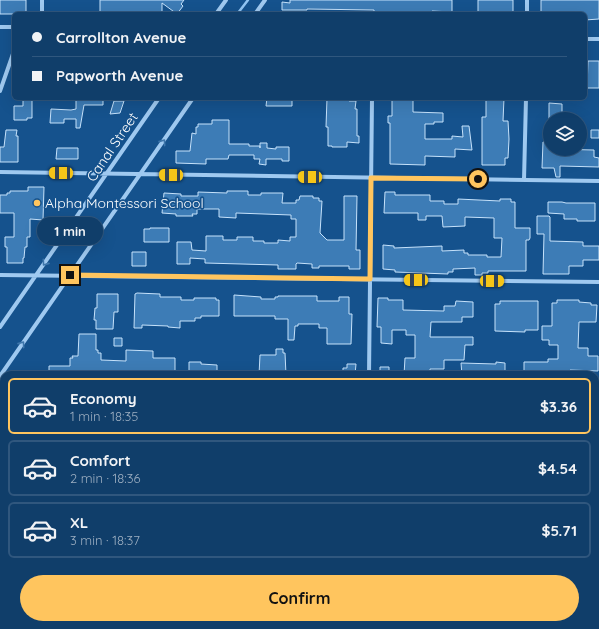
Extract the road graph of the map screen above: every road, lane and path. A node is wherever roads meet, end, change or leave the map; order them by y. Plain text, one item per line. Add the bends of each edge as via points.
1 (42, 0) edge
2 (226, 0) edge
3 (265, 0) edge
4 (527, 0) edge
5 (42, 12) edge
6 (217, 12) edge
7 (256, 12) edge
8 (527, 12) edge
9 (0, 27) edge
10 (12, 27) edge
11 (587, 39) edge
12 (599, 39) edge
13 (12, 58) edge
14 (0, 91) edge
15 (158, 100) edge
16 (192, 100) edge
17 (372, 100) edge
18 (526, 100) edge
19 (0, 172) edge
20 (107, 174) junction
21 (140, 174) junction
22 (371, 178) junction
23 (524, 180) junction
24 (599, 181) edge
25 (0, 275) edge
26 (37, 275) junction
27 (70, 275) junction
28 (370, 279) junction
29 (599, 282) edge
30 (0, 327) edge
31 (3, 371) edge
32 (370, 371) edge

1 - 5 street
2 - 6 street
3 - 7 street
4 - 8 street
9 - 10 street
11 - 12 street
13 - 14 street
15 - 20 street, Canal Street
21 -> 16 street
17 - 22 street
18 - 23 street
19 - 20 street
20 - 21 street
20 -> 26 street, Canal Street
21 - 22 street
21 - 27 street
22 - 23 street
22 - 28 street
23 - 24 street
25 - 26 street
26 - 27 street
26 - 30 street, Canal Street
27 - 28 street
31 -> 27 street
28 - 29 street
28 - 32 street

